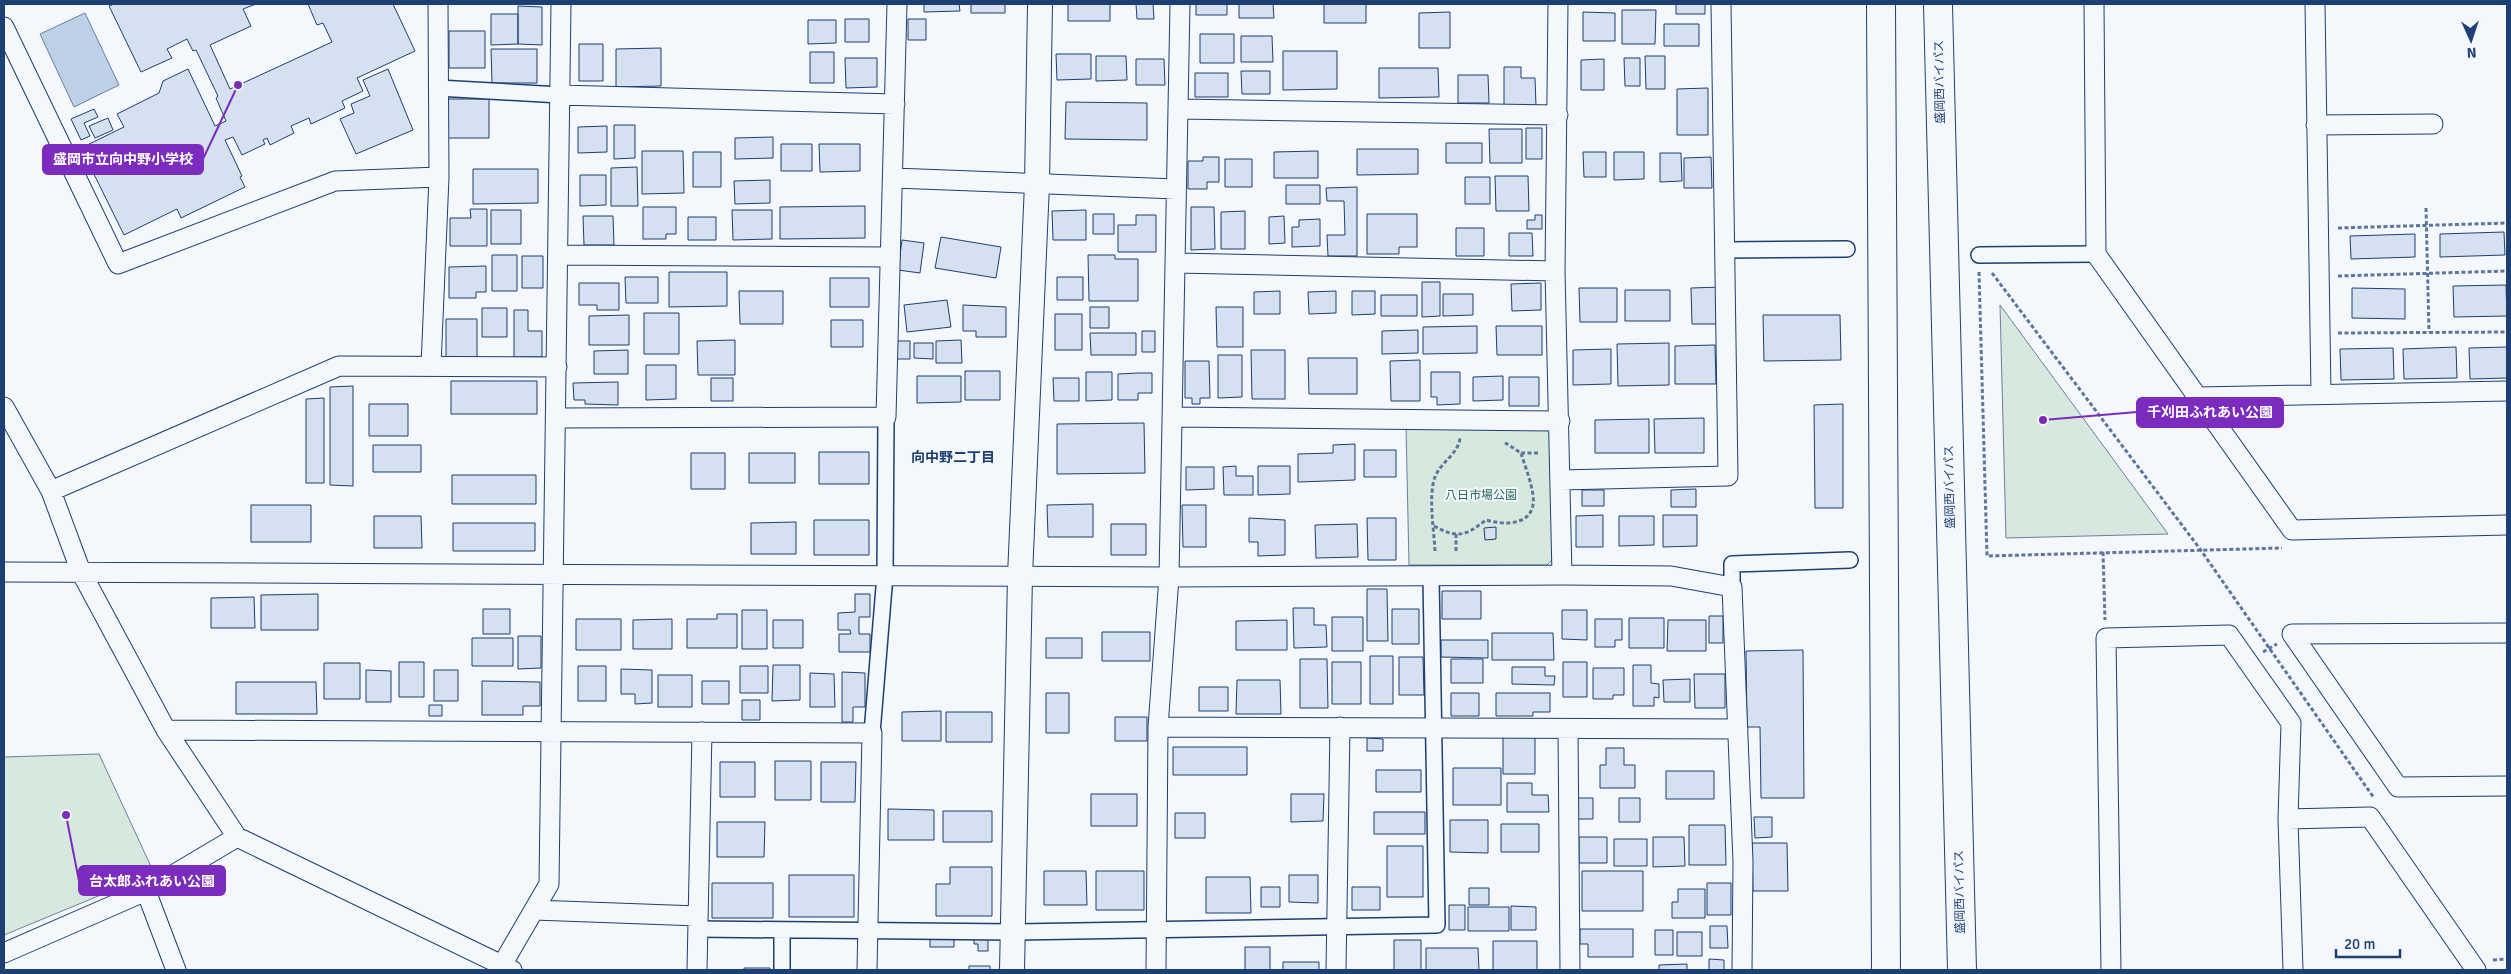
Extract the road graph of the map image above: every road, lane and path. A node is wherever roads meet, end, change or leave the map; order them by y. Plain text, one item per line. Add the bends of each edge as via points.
1 (438, 4) edge
2 (561, 4) edge
3 (897, 4) edge
4 (1040, 4) edge
5 (1180, 4) edge
6 (1558, 4) edge
7 (1721, 4) edge
8 (1881, 4) edge
9 (1938, 4) edge
10 (2094, 4) edge
11 (2315, 4) edge
12 (4, 28) edge
13 (438, 88) junction
14 (560, 95) junction
15 (895, 104) junction
16 (1179, 109) junction
17 (1558, 115) junction
18 (2433, 124) dead end
19 (2316, 125) junction
20 (439, 177) junction
21 (894, 178) junction
22 (1037, 184) junction
23 (1176, 190) junction
24 (2426, 208) dead end
25 (2507, 223) edge
26 (2426, 225) junction
27 (2318, 228) junction
28 (1847, 249) dead end
29 (1724, 250) junction
30 (2096, 254) junction
31 (558, 255) junction
32 (1979, 255) junction
33 (889, 257) junction
34 (1176, 263) junction
35 (1555, 270) junction
36 (2507, 271) edge
37 (2427, 274) junction
38 (2318, 277) junction
39 (2429, 332) junction
40 (2507, 332) edge
41 (2320, 333) junction
42 (431, 366) junction
43 (557, 367) junction
44 (2507, 391) edge
45 (2321, 394) junction
46 (2198, 397) junction
47 (4, 408) edge
48 (886, 417) junction
49 (1172, 417) junction
50 (556, 418) junction
51 (1560, 421) junction
52 (1460, 435) dead end
53 (1522, 453) dead end
54 (1561, 480) junction
55 (51, 491) junction
56 (2507, 525) edge
57 (1434, 526) junction
58 (1456, 534) junction
59 (2289, 548) dead end
60 (2200, 550) junction
61 (1435, 551) dead end
62 (1456, 551) dead end
63 (2103, 552) junction
64 (1850, 560) dead end
65 (4, 572) edge
66 (82, 572) junction
67 (555, 574) junction
68 (885, 575) junction
69 (1562, 575) junction
70 (1020, 576) junction
71 (1169, 577) junction
72 (1431, 577) junction
73 (1732, 587) junction
74 (2507, 633) edge
75 (2292, 634) junction
76 (2106, 638) junction
77 (2269, 648) junction
78 (2248, 662) junction
79 (1158, 727) junction
80 (1340, 727) junction
81 (1433, 728) junction
82 (1568, 729) junction
83 (1738, 729) junction
84 (166, 730) junction
85 (552, 731) junction
86 (702, 732) junction
87 (872, 733) junction
88 (2507, 786) edge
89 (2380, 806) dead end
90 (2288, 819) junction
91 (237, 838) junction
92 (146, 891) junction
93 (534, 910) junction
94 (698, 922) junction
95 (1336, 925) junction
96 (1156, 928) junction
97 (782, 930) junction
98 (867, 931) junction
99 (1013, 932) junction
100 (4, 954) edge
101 (2507, 959) edge
102 (507, 968) edge
103 (2483, 968) edge
104 (176, 970) edge
105 (697, 970) edge
106 (782, 970) edge
107 (867, 970) edge
108 (1012, 970) edge
109 (1156, 970) edge
110 (1336, 970) edge
111 (1570, 970) edge
112 (1742, 970) edge
113 (1886, 970) edge
114 (1962, 970) edge
115 (2111, 970) edge
116 (2293, 970) edge

1 - 13 street
2 - 14 street
3 - 15 street
4 - 22 street
5 - 16 street
6 - 17 street
7 - 29 street
8 - 113 highway
9 - 114 highway, 盛岡西バイパス
10 - 30 street
11 - 19 street
12 - 20 street via 118,264 335,181
13 - 14 street
13 - 20 street
14 - 15 street
14 - 31 street
15 - 21 street
16 - 17 street
16 - 23 street
17 - 35 street
18 - 19 street
19 - 27 street
20 - 42 street
21 - 22 street
21 - 33 street
22 - 23 street
22 - 70 street
23 - 34 street
24 - 26 path
25 - 26 path
26 - 27 path
26 - 37 path
27 - 38 street
28 - 29 street
29 - 54 street via 1728,476
30 - 32 street
30 - 46 street
31 - 33 street
31 - 43 street
32 - 60 path
32 - 63 path via 1987,556
33 - 48 street
34 - 35 street
34 - 49 street
35 - 51 street
36 - 37 path
37 - 38 path
37 - 39 path
38 - 41 street
39 - 40 path
39 - 41 path
41 - 45 street
42 - 43 street
42 - 55 street via 339,366
43 - 50 street
44 - 45 street
45 - 46 street
46 - 56 street via 2292,530
47 - 55 street
48 - 50 street
48 - 68 street
49 - 51 street
49 - 71 street
50 - 67 street
51 - 54 street
52 - 57 path via 1457,447 1439,466 1432,485
53 - 58 path via 1533,494 1528,514 1512,524 1486,520 1468,533
54 - 69 street
55 - 66 street
57 - 58 path
57 - 61 path
58 - 62 path
59 - 60 path
60 - 63 path
60 - 77 path
63 - 76 path
64 - 73 street via 1732,564
65 - 66 street
66 - 67 street
66 - 84 street
67 - 68 street
67 - 85 street
68 - 70 street
68 - 87 street
69 - 72 street
69 - 73 street via 1671,576
70 - 71 street
70 - 99 street
71 - 72 street
71 - 79 street
72 - 81 street
73 - 83 street
74 - 75 street
75 - 77 path
75 - 88 street via 2398,787
76 - 78 street via 2229,635
76 - 115 street
77 - 78 path
77 - 89 path
78 - 90 street via 2291,723
79 - 80 street
79 - 96 street
80 - 81 street
80 - 95 street
81 - 82 street
81 - 95 street via 1437,924
82 - 83 street
82 - 111 street
83 - 112 street via 1743,862
84 - 85 street
84 - 91 street
85 - 86 street
85 - 93 street via 549,884
86 - 87 street
86 - 94 street
87 - 98 street
90 - 103 street via 2370,817
90 - 116 street
91 - 92 street
91 - 102 street
92 - 100 street
92 - 104 street
93 - 94 street
93 - 102 street
94 - 97 street
94 - 105 street
95 - 96 street
95 - 110 street
96 - 99 street
96 - 109 street
97 - 98 street
97 - 106 street
98 - 99 street
98 - 107 street
99 - 108 street
101 - 103 path via 2487,960

